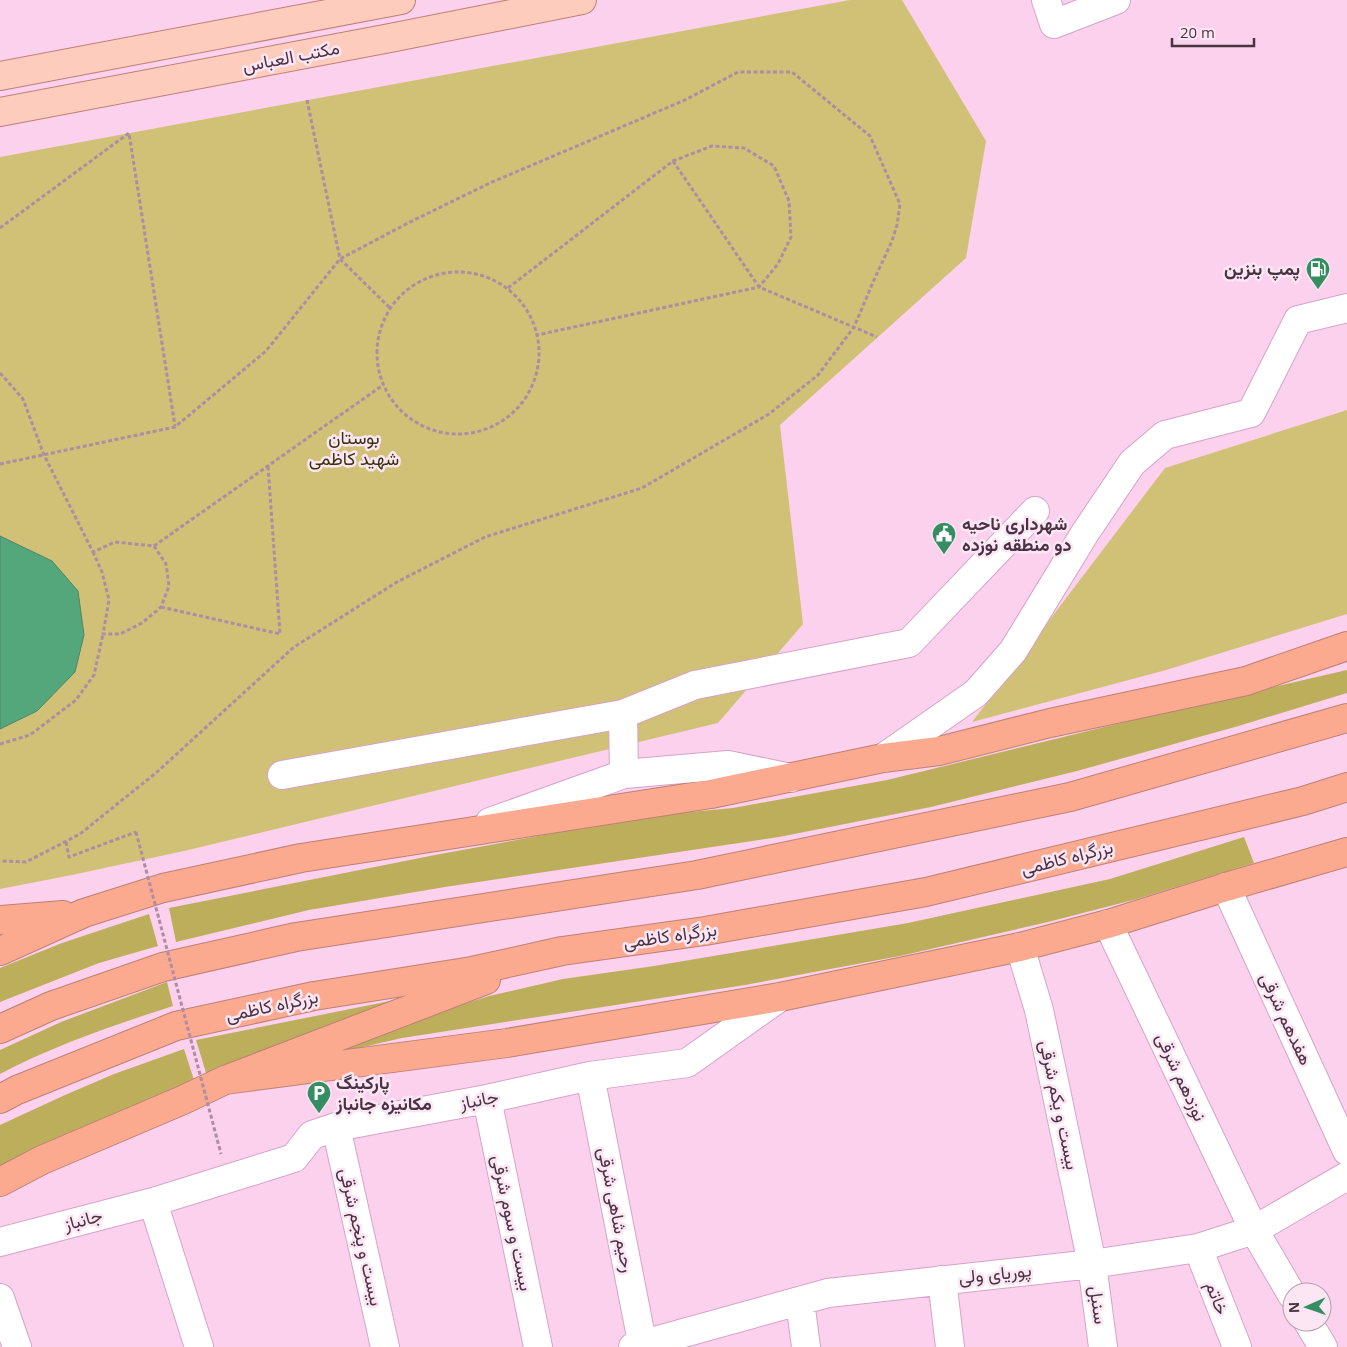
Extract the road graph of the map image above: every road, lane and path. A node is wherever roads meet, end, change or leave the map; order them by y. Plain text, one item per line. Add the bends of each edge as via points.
1 (401, 0) edge
2 (582, 0) edge
3 (1046, 0) edge
4 (1116, 0) edge
5 (0, 76) edge
6 (307, 100) dead end
7 (0, 112) edge
8 (673, 161) junction
9 (0, 228) edge
10 (340, 259) junction
11 (758, 287) junction
12 (508, 288) junction
13 (390, 308) junction
14 (1347, 308) edge
15 (854, 327) junction
16 (537, 336) junction
17 (877, 337) dead end
18 (0, 374) edge
19 (383, 385) junction
20 (175, 427) junction
21 (44, 455) junction
22 (0, 464) edge
23 (268, 466) junction
24 (1035, 511) dead end
25 (154, 546) junction
26 (93, 552) junction
27 (161, 606) junction
28 (103, 634) junction
29 (1347, 646) edge
30 (1347, 661) edge
31 (1246, 681) junction
32 (623, 714) junction
33 (1347, 718) edge
34 (0, 744) edge
35 (883, 758) junction
36 (624, 774) junction
37 (282, 775) dead end
38 (791, 778) junction
39 (1347, 787) edge
40 (1303, 801) junction
41 (1347, 802) edge
42 (454, 835) junction
43 (66, 842) junction
44 (1347, 852) edge
45 (0, 861) edge
46 (1226, 887) junction
47 (84, 913) junction
48 (0, 920) edge
49 (1108, 924) junction
50 (1020, 947) junction
51 (0, 951) edge
52 (562, 951) junction
53 (780, 997) junction
54 (0, 1029) edge
55 (590, 1076) junction
56 (225, 1080) junction
57 (0, 1099) edge
58 (487, 1099) junction
59 (336, 1127) junction
60 (1347, 1151) edge
61 (222, 1154) dead end
62 (1347, 1176) edge
63 (0, 1182) edge
64 (153, 1202) junction
65 (1254, 1230) junction
66 (0, 1242) edge
67 (1198, 1248) junction
68 (1092, 1264) junction
69 (942, 1280) junction
70 (1285, 1282) edge
71 (0, 1298) edge
72 (800, 1301) junction
73 (1314, 1332) edge
74 (640, 1346) edge
75 (18, 1347) edge
76 (199, 1347) edge
77 (385, 1347) edge
78 (538, 1347) edge
79 (806, 1347) edge
80 (950, 1347) edge
81 (1103, 1347) edge
82 (1237, 1347) edge
83 (1323, 1347) edge

1 - 5 main road, مکتب العباس
2 - 7 main road, مکتب العباس
3 - 4 street via 1054,24
6 - 10 path
8 - 11 path
8 - 11 path via 712,146 744,148 774,166 789,201 791,237 778,264
8 - 12 path
9 - 20 path via 129,133
10 - 13 path
10 - 15 path via 490,184 685,100 738,72 792,72 870,136 900,204 892,241
10 - 20 path via 266,351
11 - 15 path
11 - 16 path
12 - 13 path via 484,276 458,271 432,276 408,288
12 - 16 path via 526,309
13 - 19 path via 379,332 377,359
14 - 35 street via 1298,320 1250,413 1165,435 1132,463 1085,533 1014,651 976,693
15 - 17 path
15 - 43 path via 818,375 769,414 642,488 485,537 397,582 294,648 157,772
16 - 19 path via 539,362 531,388 516,410 495,426 469,434 443,433 418,424 397,407
18 - 21 path via 22,399
19 - 23 path
20 - 21 path
21 - 22 path
21 - 26 path
23 - 25 path
23 - 27 path via 280,634
24 - 32 street via 909,643 695,686
25 - 26 path via 115,542
25 - 27 path via 166,564 169,586
26 - 28 path via 109,600
27 - 28 path via 142,623 120,634
28 - 34 path via 94,675 76,700 30,735
29 - 31 highway
30 - 31 highway
31 - 35 highway via 939,751
32 - 36 street
32 - 37 street
33 - 54 highway via 1070,797 697,875 296,937 163,967 51,1006
35 - 38 highway
36 - 38 street via 728,765
36 - 42 street
38 - 42 highway
39 - 40 highway, بزرگراه کاظمی
40 - 41 highway
40 - 52 highway, بزرگراه کاظمی via 926,892 706,931
42 - 47 highway via 292,860 163,888
43 - 45 path via 26,862
43 - 61 path, bridge via 69,857 136,832
44 - 46 highway
46 - 49 highway
46 - 60 street, هفدهم شرقی
47 - 48 highway
47 - 51 highway
49 - 50 highway
49 - 65 street, نوزدهم شرقی
50 - 53 highway
50 - 68 street, بیست و یکم شرقی via 1039,1010
52 - 56 highway
52 - 57 highway, بزرگراه کاظمی via 472,971 314,996 176,1026
53 - 55 street, جانباز via 687,1062
53 - 56 highway via 507,1043
55 - 58 street, جانباز
55 - 74 street, رحیم شاهی شرقی
56 - 63 highway via 42,1160
58 - 59 street, جانباز
58 - 78 street, بیست و سوم شرقی
59 - 64 street, جانباز via 312,1135 294,1158
59 - 77 street, بیست و پنجم شرقی
62 - 65 street, پوریای ولی
64 - 66 street, جانباز
64 - 76 street
65 - 67 street, پوریای ولی
65 - 70 street, نوزدهم شرقی
67 - 68 street, پوریای ولی
67 - 82 street, خاتم
68 - 69 street, پوریای ولی
68 - 81 street, سنبل
69 - 72 street, پوریای ولی via 828,1293
69 - 80 street
71 - 75 street
72 - 74 street, پوریای ولی
72 - 79 street
73 - 83 street

